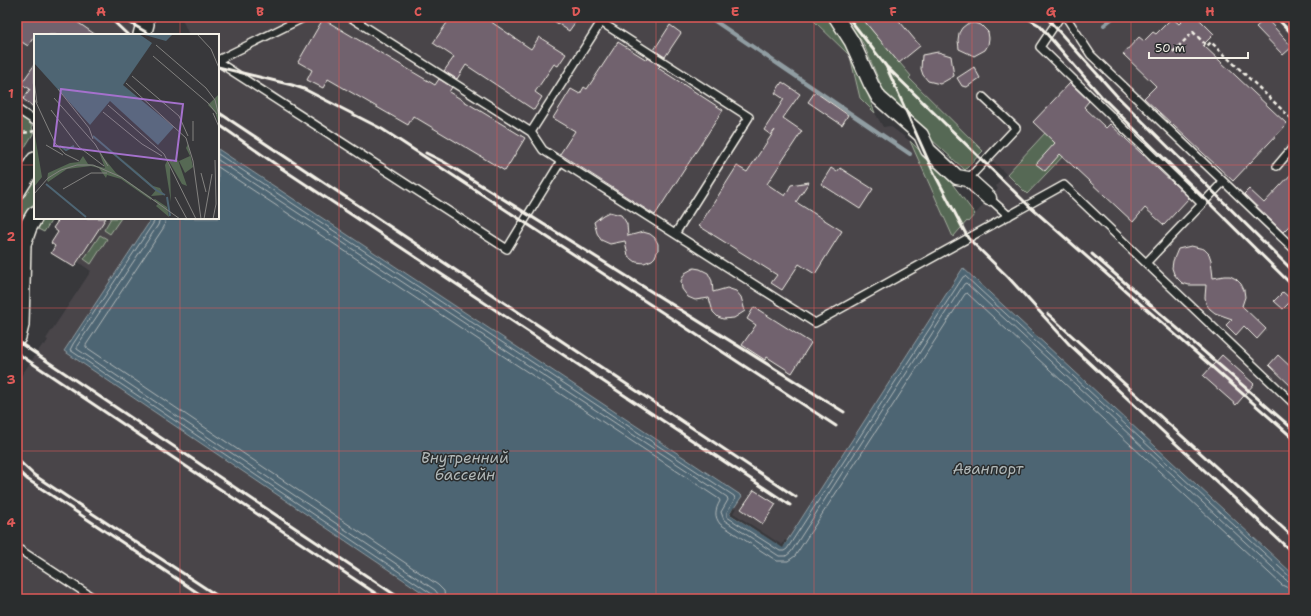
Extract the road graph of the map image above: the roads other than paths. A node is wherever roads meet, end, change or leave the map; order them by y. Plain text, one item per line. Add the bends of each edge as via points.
1 (145, 17) edge
2 (305, 17) edge
3 (350, 17) edge
4 (836, 17) edge
5 (1060, 17) edge
6 (1066, 17) edge
7 (142, 34) edge
8 (219, 60) edge
9 (219, 62) edge
10 (983, 98) dead end
11 (17, 109) edge
12 (34, 120) edge
13 (530, 132) junction
14 (1294, 146) edge
15 (561, 161) junction
16 (34, 163) edge
17 (1276, 166) dead end
18 (968, 179) junction
19 (1223, 182) junction
20 (17, 190) edge
21 (990, 198) joint
22 (1202, 204) junction
23 (1009, 216) junction
24 (34, 217) edge
25 (675, 234) junction
26 (1294, 249) edge
27 (1146, 264) junction
28 (18, 306) edge
29 (17, 337) edge
30 (1294, 404) edge
31 (17, 548) edge
32 (95, 599) edge

1 - 7 street
2 - 8 lane
3 - 13 lane
4 - 18 street via 852,42 879,98 920,135 928,150 957,177
5 - 22 lane via 1040,47
6 - 19 lane via 1091,55
9 - 15 lane via 507,249
10 - 18 lane via 1016,128
11 - 12 lane
13 - 15 lane via 543,150
13 - 25 lane via 601,22 749,117
14 - 17 lane
15 - 25 lane
16 - 20 street
18 - 21 street
19 - 22 lane
19 - 26 lane
21 - 23 lane
22 - 27 lane
23 - 25 lane via 815,323
23 - 27 lane via 1064,185
24 - 28 street via 22,244
27 - 30 lane
28 - 29 street
31 - 32 lane

